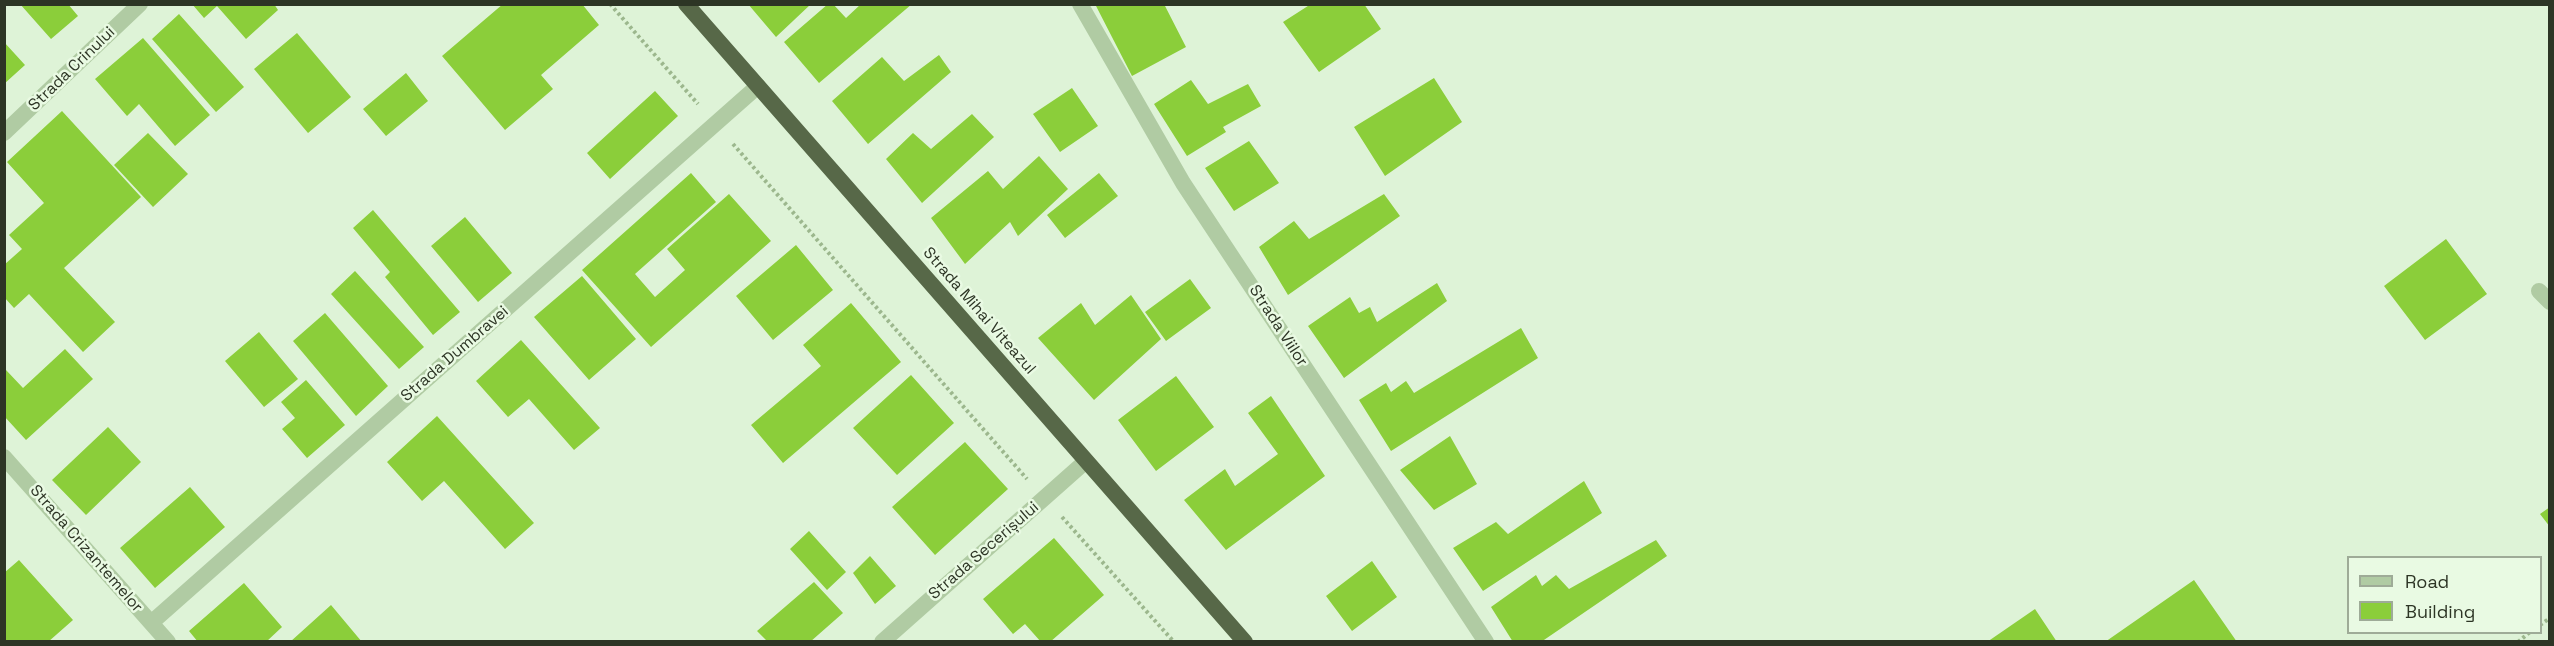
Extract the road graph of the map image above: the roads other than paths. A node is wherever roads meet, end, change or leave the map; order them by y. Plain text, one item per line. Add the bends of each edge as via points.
1 (140, 4) edge
2 (686, 4) edge
3 (1080, 4) edge
4 (758, 86) junction
5 (4, 133) edge
6 (4, 457) edge
7 (1086, 461) junction
8 (151, 623) junction
9 (168, 642) edge
10 (882, 642) edge
11 (1245, 642) edge
12 (1486, 642) edge

1 - 5 street, Strada Crinului
2 - 4 highway, Strada Mihai Viteazul
3 - 12 street, Strada Viilor via 1183,183
4 - 7 highway, Strada Mihai Viteazul
4 - 8 street, Strada Dumbravei
6 - 8 street, Strada Crizantemelor
7 - 10 street, Strada Secerișului
7 - 11 highway, Strada Mihai Viteazul
8 - 9 street, Strada Crizantemelor

